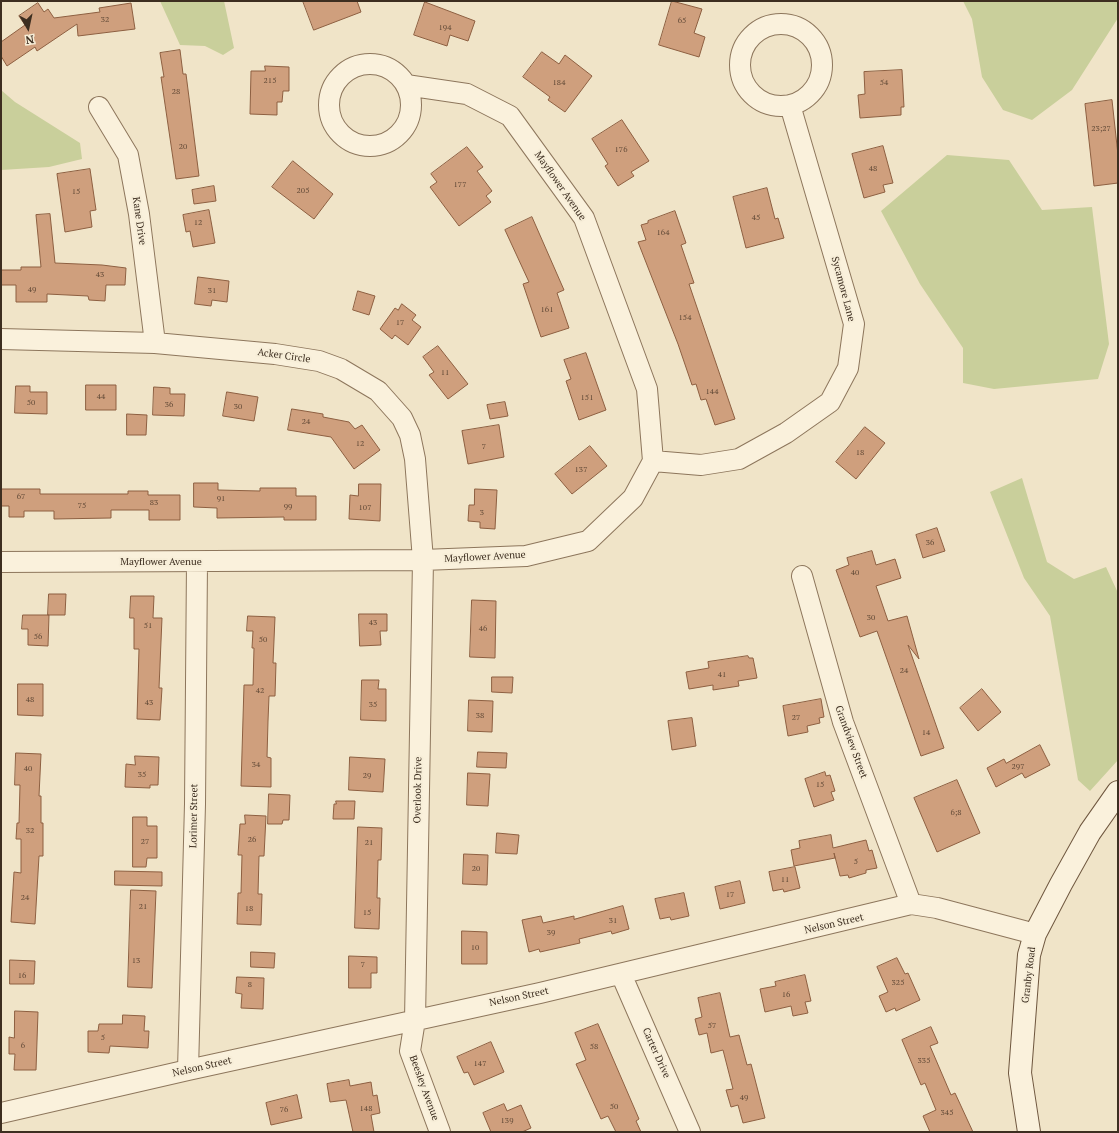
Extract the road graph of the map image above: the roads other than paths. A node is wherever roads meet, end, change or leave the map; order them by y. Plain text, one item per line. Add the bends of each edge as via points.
1 (406, 85) junction
2 (790, 105) junction
3 (99, 107) dead end
4 (1, 339) edge
5 (155, 343) junction
6 (653, 461) junction
7 (423, 560) junction
8 (1, 562) edge
9 (197, 562) junction
10 (802, 576) dead end
11 (1118, 792) edge
12 (911, 904) junction
13 (1035, 934) junction
14 (621, 974) junction
15 (415, 1020) junction
16 (188, 1070) junction
17 (1, 1113) edge
18 (440, 1132) edge
19 (690, 1132) edge
20 (1029, 1132) edge

1 - 1 street via 411,98 411,111 399,134 388,142 362,145 338,130 329,105 338,79 349,70 361,65 375,64 398,75
1 - 6 street, Mayflower Avenue via 467,94 510,116 584,218 647,389
2 - 2 street via 777,105 759,99 745,85 740,72 744,46 762,28 776,24 790,24 803,30 813,38 820,51 820,78 813,90 803,99
2 - 6 street, Sycamore Lane via 854,324 848,368 830,402 786,433 739,459 702,465
3 - 5 street, Kane Drive via 128,155
4 - 5 street, Acker Circle
5 - 7 street, Acker Circle via 275,354 319,361 341,369 378,391 402,418 410,435 420,498
6 - 7 street, Mayflower Avenue via 633,498 588,541 526,556
7 - 9 street, Mayflower Avenue
7 - 15 street, Overlook Drive
8 - 9 street, Mayflower Avenue
9 - 16 street, Lorimer Street via 195,804
10 - 12 street, Grandview Street via 843,722
11 - 13 main road, Granby Road via 1090,832
12 - 13 street, Nelson Street via 937,908
12 - 14 street, Nelson Street
13 - 20 main road, Granby Road via 1029,955 1020,1073
14 - 15 street, Nelson Street
14 - 19 street, Carter Drive
15 - 16 street, Nelson Street
15 - 18 street, Beesley Avenue via 410,1050
16 - 17 street, Nelson Street

